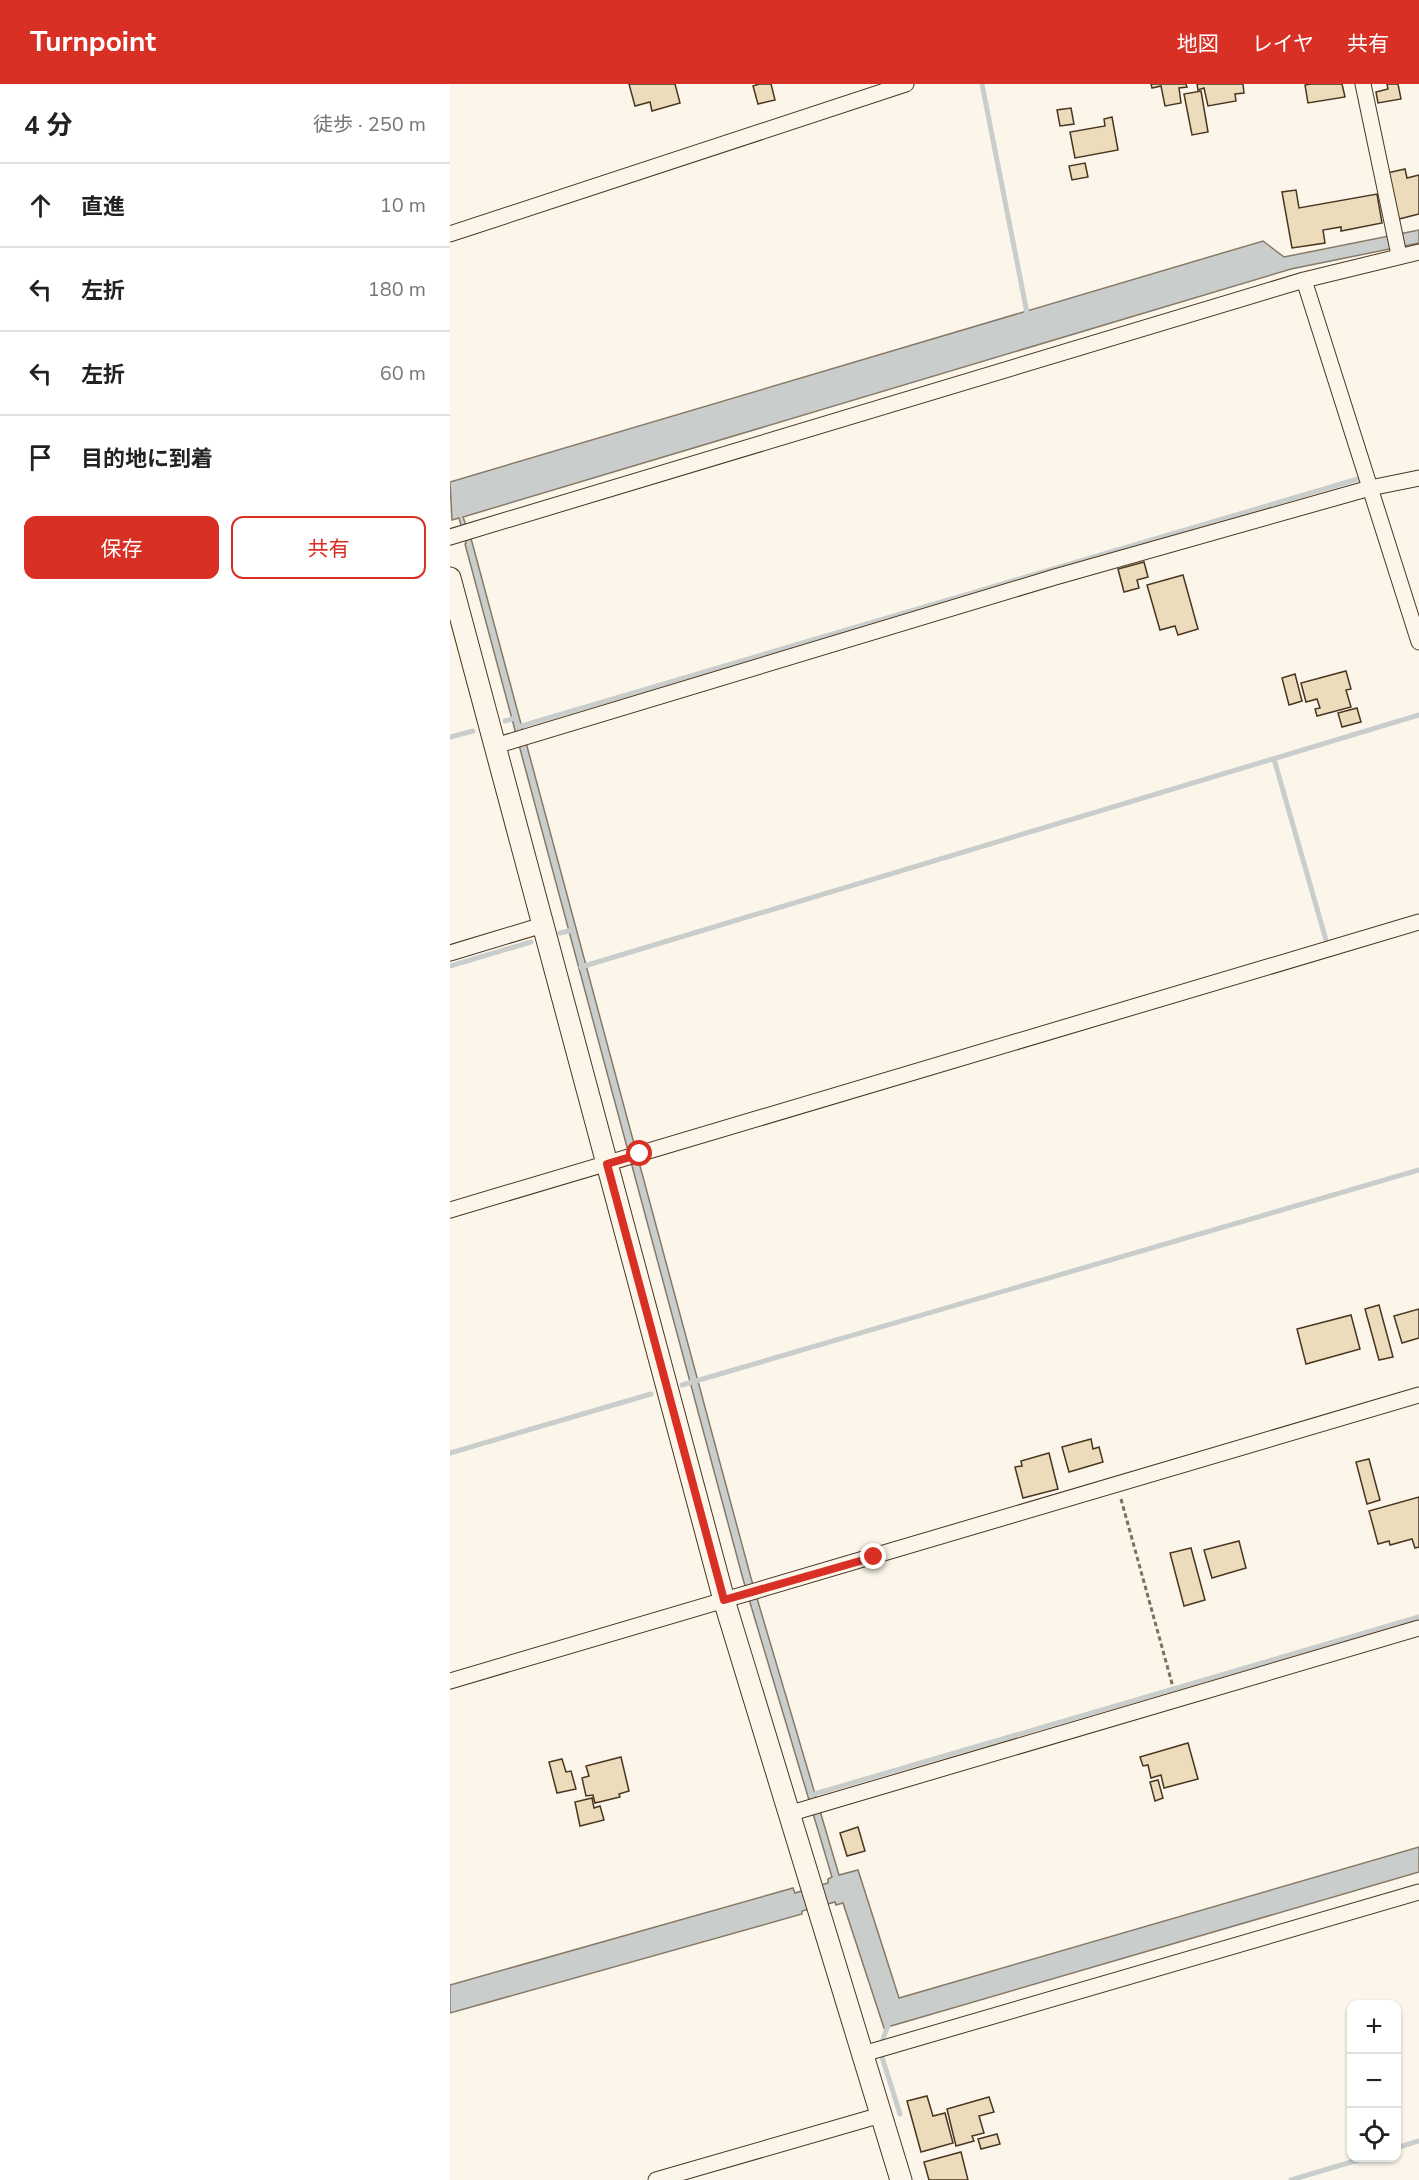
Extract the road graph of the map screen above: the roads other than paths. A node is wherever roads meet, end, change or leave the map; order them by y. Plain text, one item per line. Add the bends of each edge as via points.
1 (906, 84) edge
2 (1363, 84) edge
3 (450, 234) edge
4 (1397, 246) junction
5 (1419, 252) edge
6 (1304, 280) junction
7 (1419, 478) edge
8 (1370, 488) junction
9 (460, 534) edge
10 (450, 578) edge
11 (1419, 642) edge
12 (503, 743) junction
13 (1419, 922) edge
14 (543, 925) junction
15 (450, 953) edge
16 (624, 1158) junction
17 (450, 1210) edge
18 (1419, 1395) edge
19 (734, 1598) junction
20 (1419, 1628) edge
21 (450, 1681) edge
22 (797, 1811) junction
23 (1419, 1892) edge
24 (862, 2055) junction
25 (881, 2115) junction
26 (656, 2180) edge
27 (901, 2180) edge

1 - 3 street
2 - 4 street
4 - 5 street
4 - 6 street
6 - 8 street
6 - 9 street
7 - 8 street
8 - 11 street
8 - 12 street via 1055,577
10 - 12 street
12 - 14 street
13 - 16 street
14 - 15 street
14 - 16 street
16 - 17 street
16 - 19 street
18 - 19 street
19 - 21 street
19 - 22 street
20 - 22 street
22 - 24 street via 811,1886
23 - 24 street
24 - 25 street
25 - 26 street
25 - 27 street

